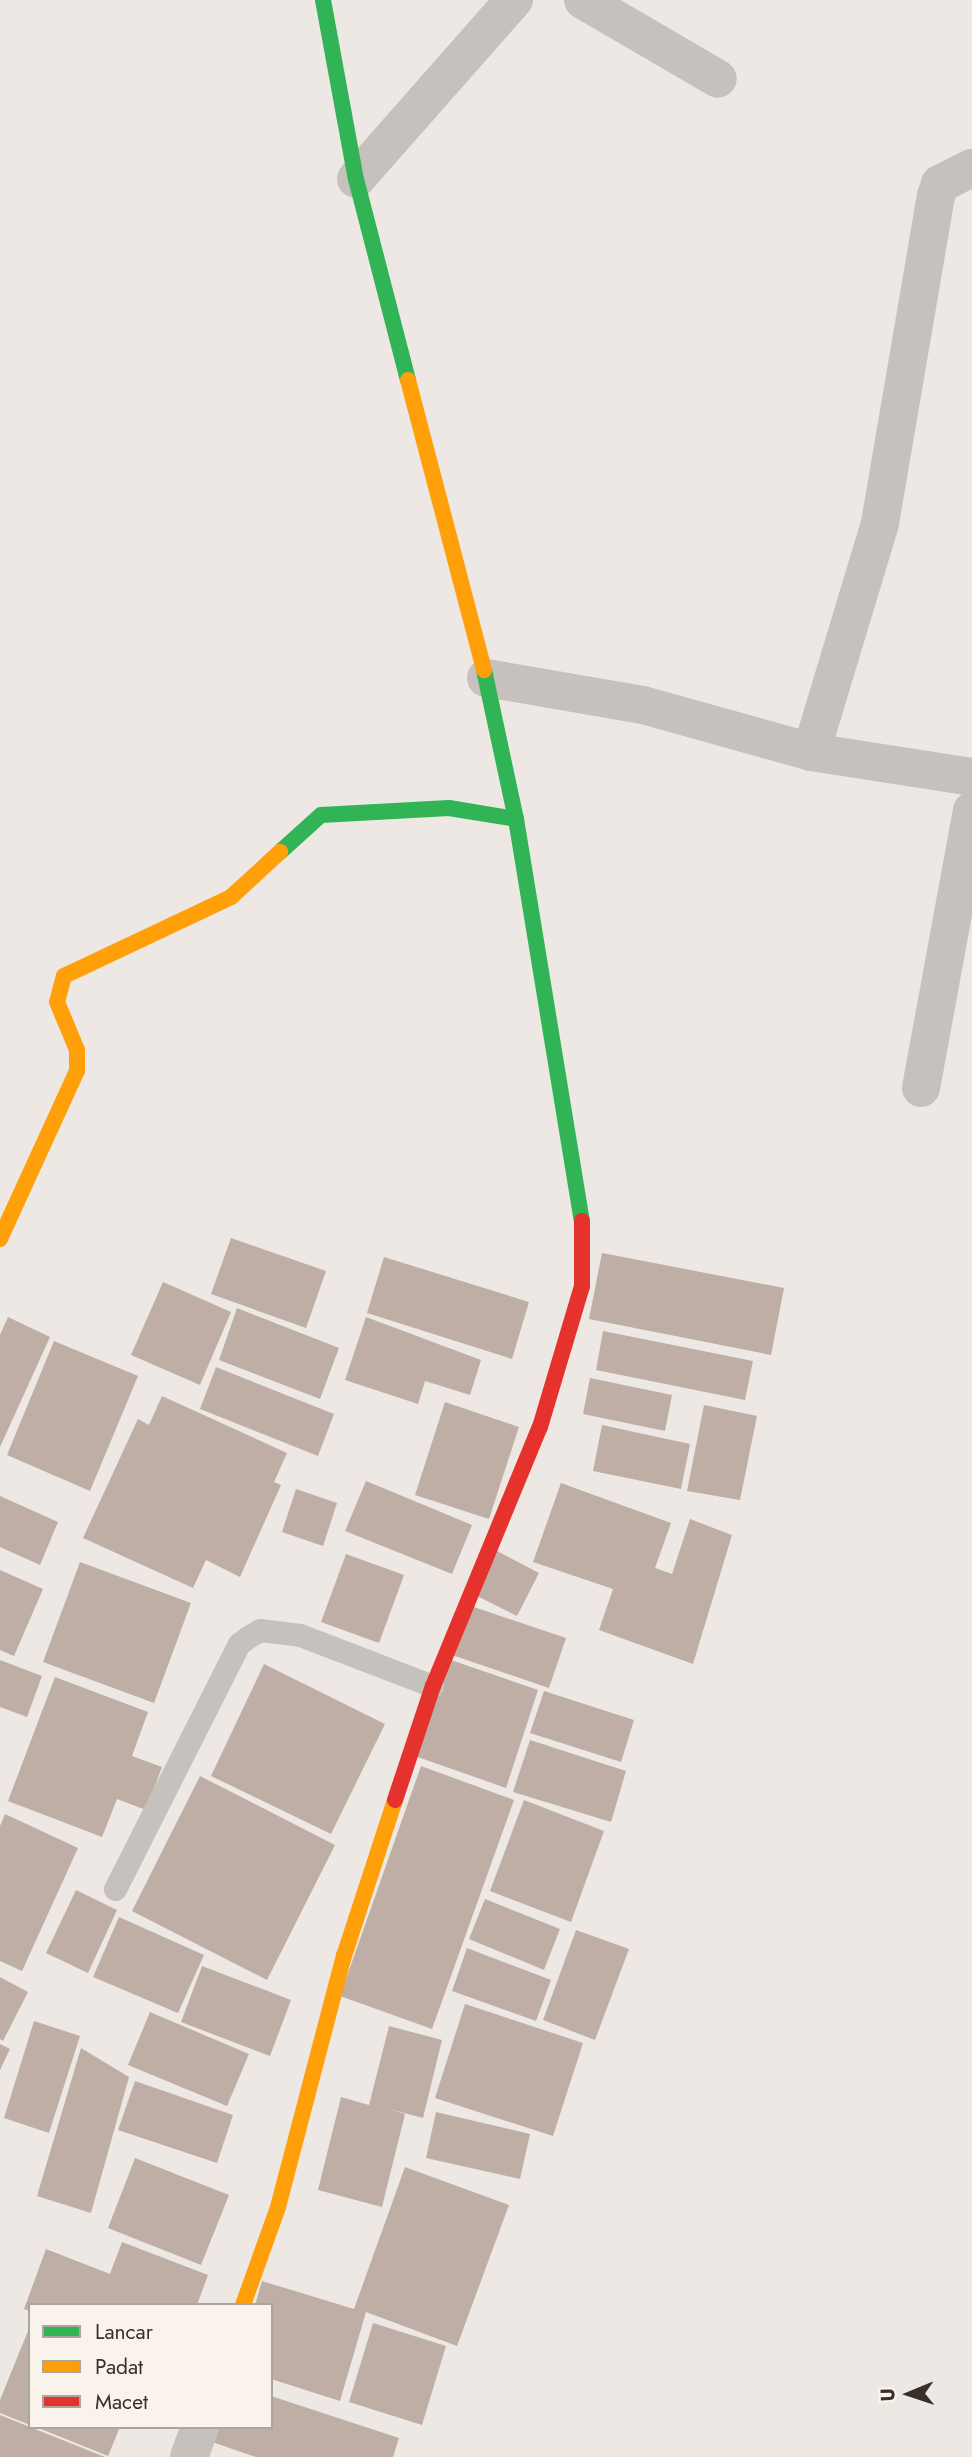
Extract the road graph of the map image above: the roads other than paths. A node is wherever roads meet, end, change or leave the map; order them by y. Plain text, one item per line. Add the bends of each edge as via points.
1 (323, 0) edge
2 (514, 0) edge
3 (583, 0) edge
4 (718, 79) dead end
5 (972, 169) edge
6 (356, 179) junction
7 (486, 677) junction
8 (811, 752) junction
9 (972, 776) edge
10 (972, 811) edge
11 (516, 819) junction
12 (921, 1088) dead end
13 (0, 1239) edge
14 (433, 1686) junction
15 (115, 1888) dead end
16 (244, 2303) edge
17 (199, 2429) edge
18 (189, 2457) edge

1 - 6 street
2 - 6 street
3 - 4 street
5 - 8 street via 940,184 936,196 880,523
6 - 7 street
7 - 8 street via 643,705
7 - 11 street
8 - 9 street
10 - 12 street
11 - 13 street via 449,808 321,815 231,897 64,976 57,1002 77,1050 77,1071
11 - 14 street via 582,1205 582,1286 540,1427
14 - 15 lane via 300,1635 260,1630 248,1637 239,1644
14 - 16 street via 344,1956 278,2207
17 - 18 street

